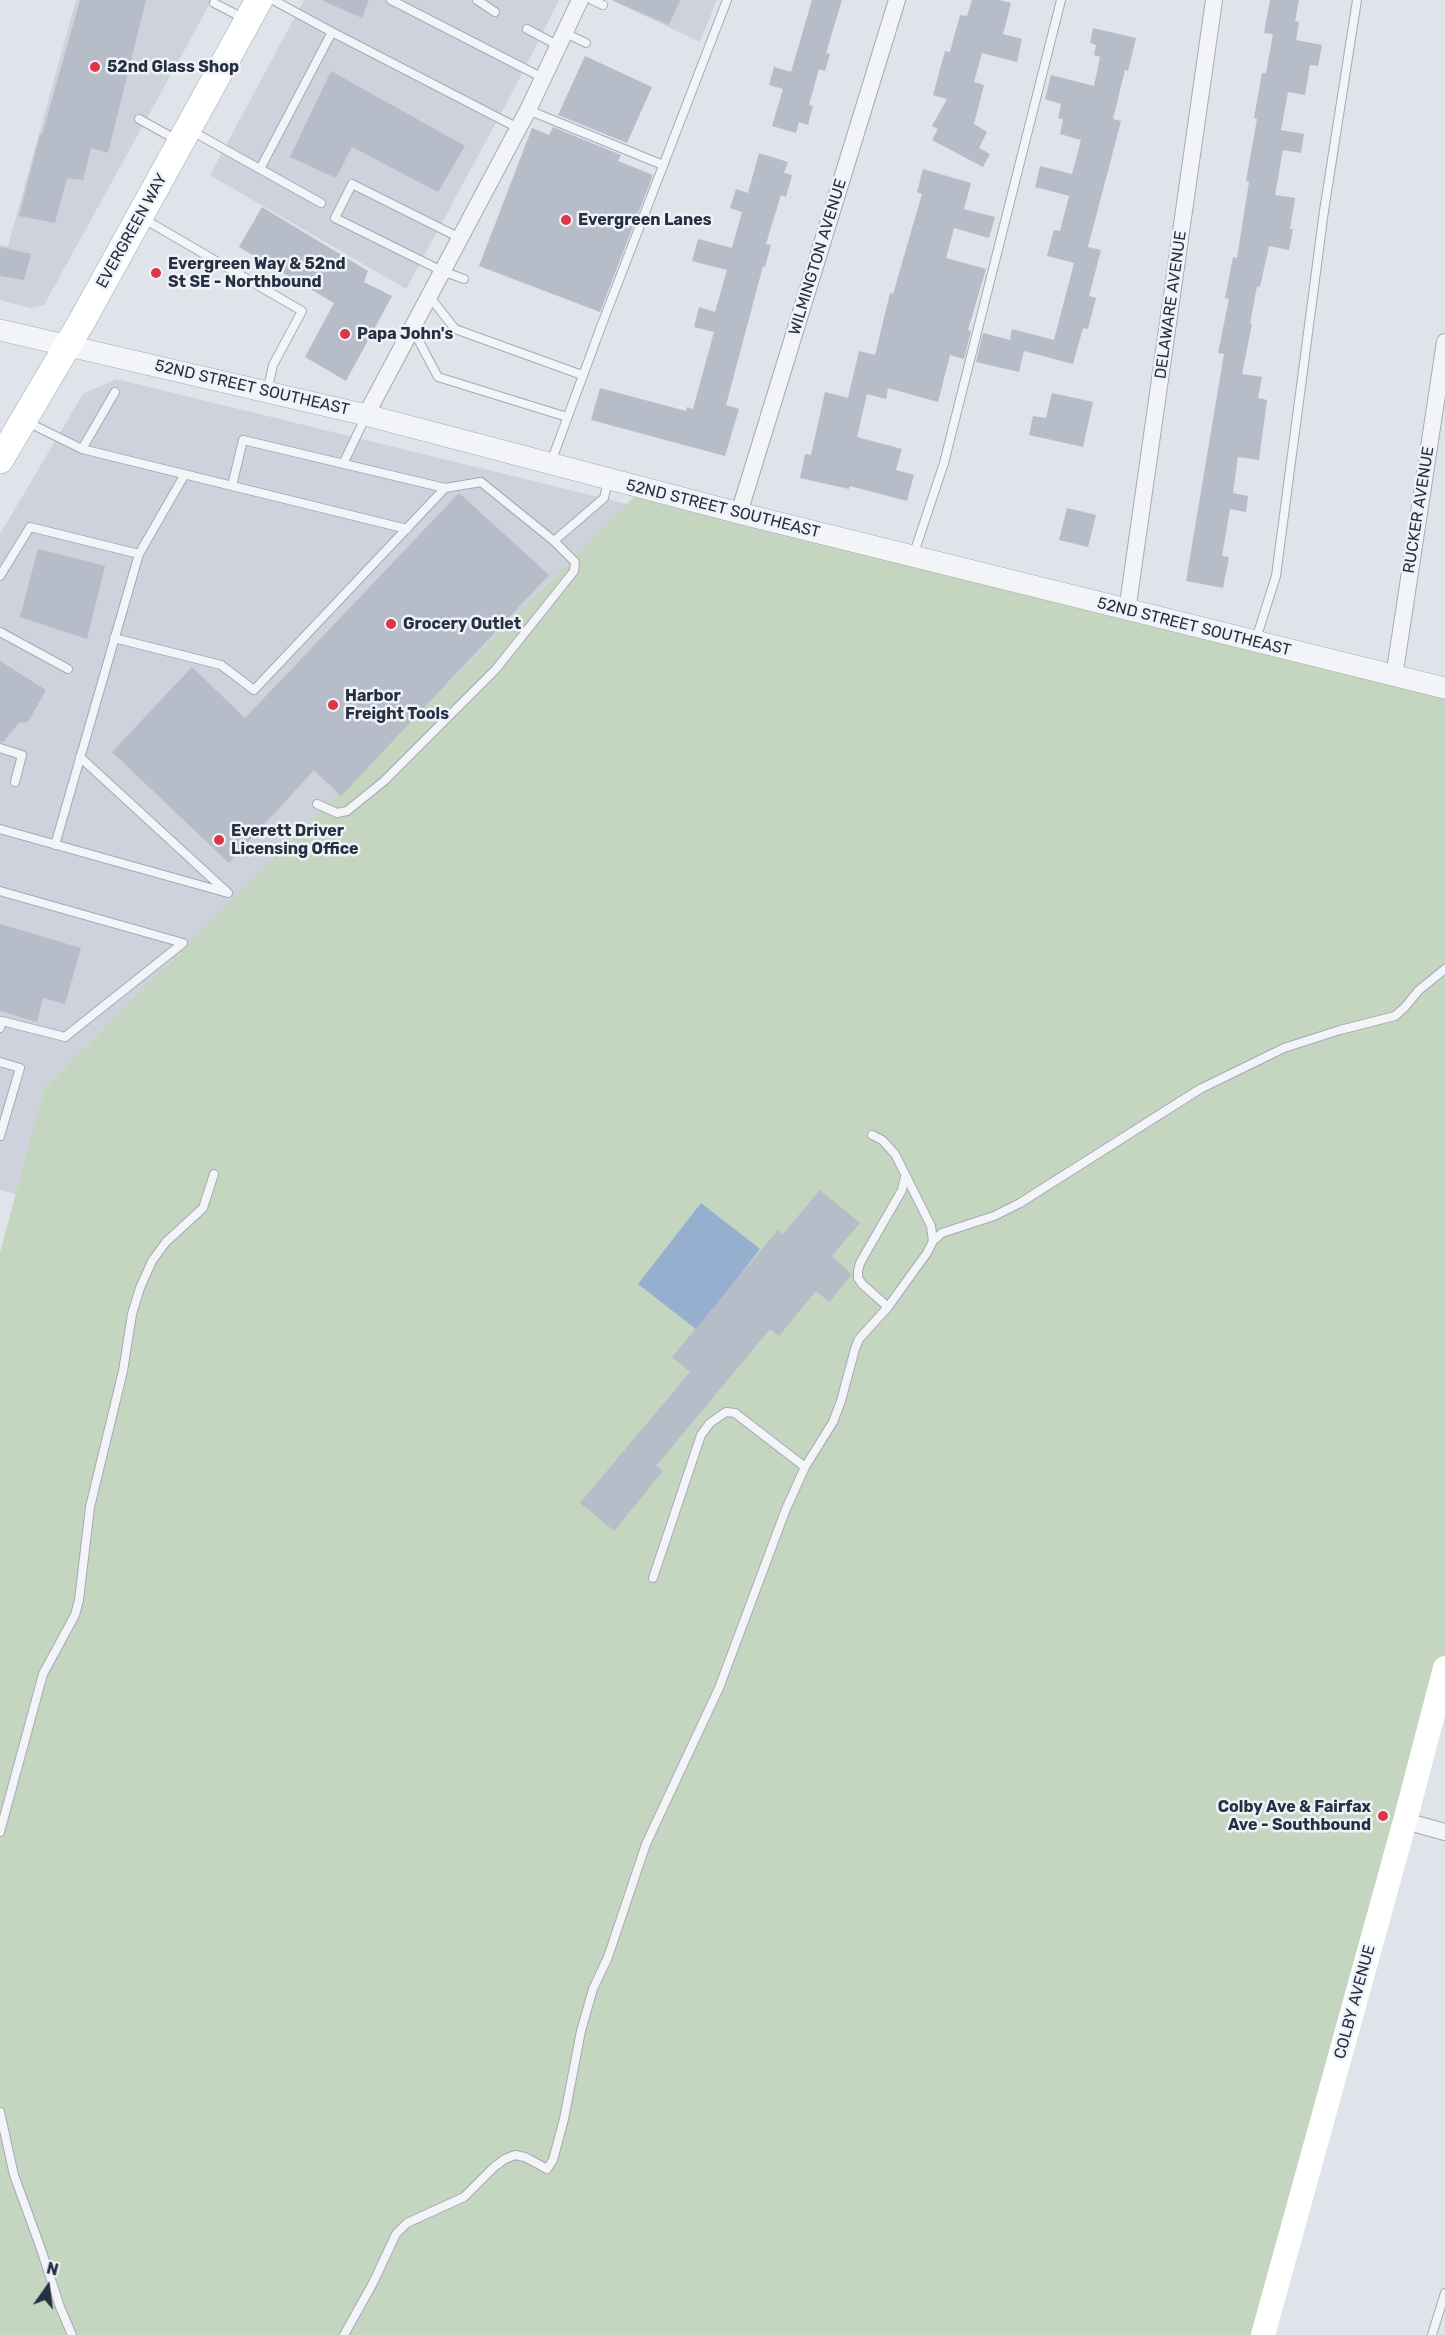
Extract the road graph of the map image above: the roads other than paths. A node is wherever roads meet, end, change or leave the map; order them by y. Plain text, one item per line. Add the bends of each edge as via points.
1 (273, 0) edge
2 (391, 0) edge
3 (477, 0) edge
4 (580, 0) edge
5 (592, 0) edge
6 (727, 0) edge
7 (897, 0) edge
8 (1061, 0) edge
9 (1214, 0) edge
10 (1357, 0) edge
11 (214, 3) dead end
12 (603, 5) dead end
13 (254, 10) edge
14 (495, 12) dead end
15 (527, 29) dead end
16 (332, 32) junction
17 (562, 39) junction
18 (586, 43) dead end
19 (543, 78) junction
20 (528, 110) junction
21 (139, 119) dead end
22 (518, 128) junction
23 (186, 136) junction
24 (663, 165) junction
25 (260, 169) junction
26 (321, 203) dead end
27 (140, 217) junction
28 (460, 238) junction
29 (442, 272) junction
30 (464, 279) dead end
31 (429, 296) junction
32 (412, 328) junction
33 (0, 330) edge
34 (1445, 342) edge
35 (67, 347) junction
36 (582, 375) junction
37 (115, 392) dead end
38 (267, 392) junction
39 (366, 414) junction
40 (567, 417) junction
41 (24, 420) junction
42 (82, 449) junction
43 (0, 460) edge
44 (343, 464) junction
45 (551, 464) junction
46 (185, 474) junction
47 (609, 479) junction
48 (232, 486) junction
49 (445, 488) junction
50 (739, 513) junction
51 (407, 529) junction
52 (554, 541) junction
53 (139, 554) junction
54 (913, 557) junction
55 (0, 576) edge
56 (1127, 611) junction
57 (0, 632) edge
58 (114, 639) junction
59 (1255, 642) junction
60 (68, 669) dead end
61 (1394, 677) junction
62 (1445, 688) edge
63 (0, 748) edge
64 (80, 757) junction
65 (15, 782) dead end
66 (317, 804) dead end
67 (0, 829) edge
68 (55, 845) junction
69 (0, 891) edge
70 (1445, 969) edge
71 (0, 1028) edge
72 (0, 1062) edge
73 (0, 1136) edge
74 (872, 1136) dead end
75 (214, 1174) dead end
76 (905, 1176) junction
77 (933, 1241) junction
78 (888, 1306) junction
79 (805, 1467) junction
80 (653, 1578) dead end
81 (1445, 1668) edge
82 (1405, 1821) junction
83 (0, 1832) edge
84 (1445, 1832) edge
85 (0, 2112) edge
86 (1445, 2293) edge
87 (72, 2335) edge
88 (344, 2335) edge
89 (1263, 2335) edge
90 (1432, 2335) edge

1 - 16 lane
2 - 19 lane
3 - 14 lane
4 - 17 street
5 - 12 lane
6 - 24 lane
7 - 50 street, WILMINGTON AVENUE
8 - 54 lane via 944,463
9 - 56 street, DELAWARE AVENUE
10 - 59 lane via 1324,211 1276,576
11 - 13 lane
13 - 23 main road, EVERGREEN WAY
15 - 17 lane
16 - 22 lane
16 - 25 lane
17 - 18 lane
17 - 19 street
19 - 20 street
20 - 22 street
20 - 24 lane
21 - 23 lane
22 - 28 street
23 - 25 lane
23 - 27 main road, EVERGREEN WAY
24 - 36 lane
25 - 26 lane
27 - 35 main road, EVERGREEN WAY
27 - 38 lane via 302,311 273,365
28 - 29 street
28 - 29 lane via 352,184 334,218
29 - 30 lane
29 - 31 street
31 - 32 street
31 - 36 lane via 455,329
32 - 39 street
32 - 40 lane via 438,377
33 - 35 street, 52ND STREET SOUTHEAST
34 - 61 street, RUCKER AVENUE
35 - 38 street, 52ND STREET SOUTHEAST
35 - 41 main road, EVERGREEN WAY
36 - 40 lane
37 - 42 lane
38 - 39 street, 52ND STREET SOUTHEAST
39 - 44 lane
39 - 45 street, 52ND STREET SOUTHEAST
40 - 45 lane
41 - 42 lane
41 - 43 main road, EVERGREEN WAY
42 - 46 lane
44 - 48 lane via 243,440
44 - 49 lane
45 - 47 street, 52ND STREET SOUTHEAST
46 - 48 lane
46 - 53 lane
47 - 50 street, 52ND STREET SOUTHEAST
47 - 52 lane via 604,498
48 - 51 lane
49 - 51 lane
49 - 52 lane via 481,482
50 - 54 street, 52ND STREET SOUTHEAST
51 - 58 lane via 254,690 221,665
52 - 66 lane via 575,562 574,570 496,669 384,781 347,811 337,813
53 - 55 lane via 30,527
53 - 58 lane
54 - 56 street, 52ND STREET SOUTHEAST
56 - 59 street, 52ND STREET SOUTHEAST
57 - 60 lane
58 - 64 lane
59 - 61 street, 52ND STREET SOUTHEAST
61 - 62 street, 52ND STREET SOUTHEAST
63 - 65 lane via 22,755
64 - 68 lane
64 - 68 lane via 228,893
67 - 68 lane
69 - 71 lane via 183,943 65,1037 2,1021
70 - 77 lane via 1395,1016 1284,1048 1210,1084 1020,1203 942,1233
72 - 73 lane via 20,1068
74 - 76 lane via 882,1140 895,1154
75 - 83 lane via 203,1208 166,1242 140,1288 90,1507 79,1600 43,1674
76 - 77 lane via 930,1226
76 - 78 lane via 902,1190 858,1271 861,1284
77 - 78 lane
78 - 79 lane via 859,1339 832,1422
79 - 80 lane via 735,1413 726,1412 710,1423 701,1435
79 - 88 lane via 719,1688 646,1844 608,1957 593,1989 580,2031 553,2160 548,2169 525,2157 505,2159 464,2197 407,2223 396,2234
81 - 82 main road, COLBY AVENUE
82 - 84 street
82 - 89 main road, COLBY AVENUE
85 - 87 lane via 14,2175
86 - 90 lane

